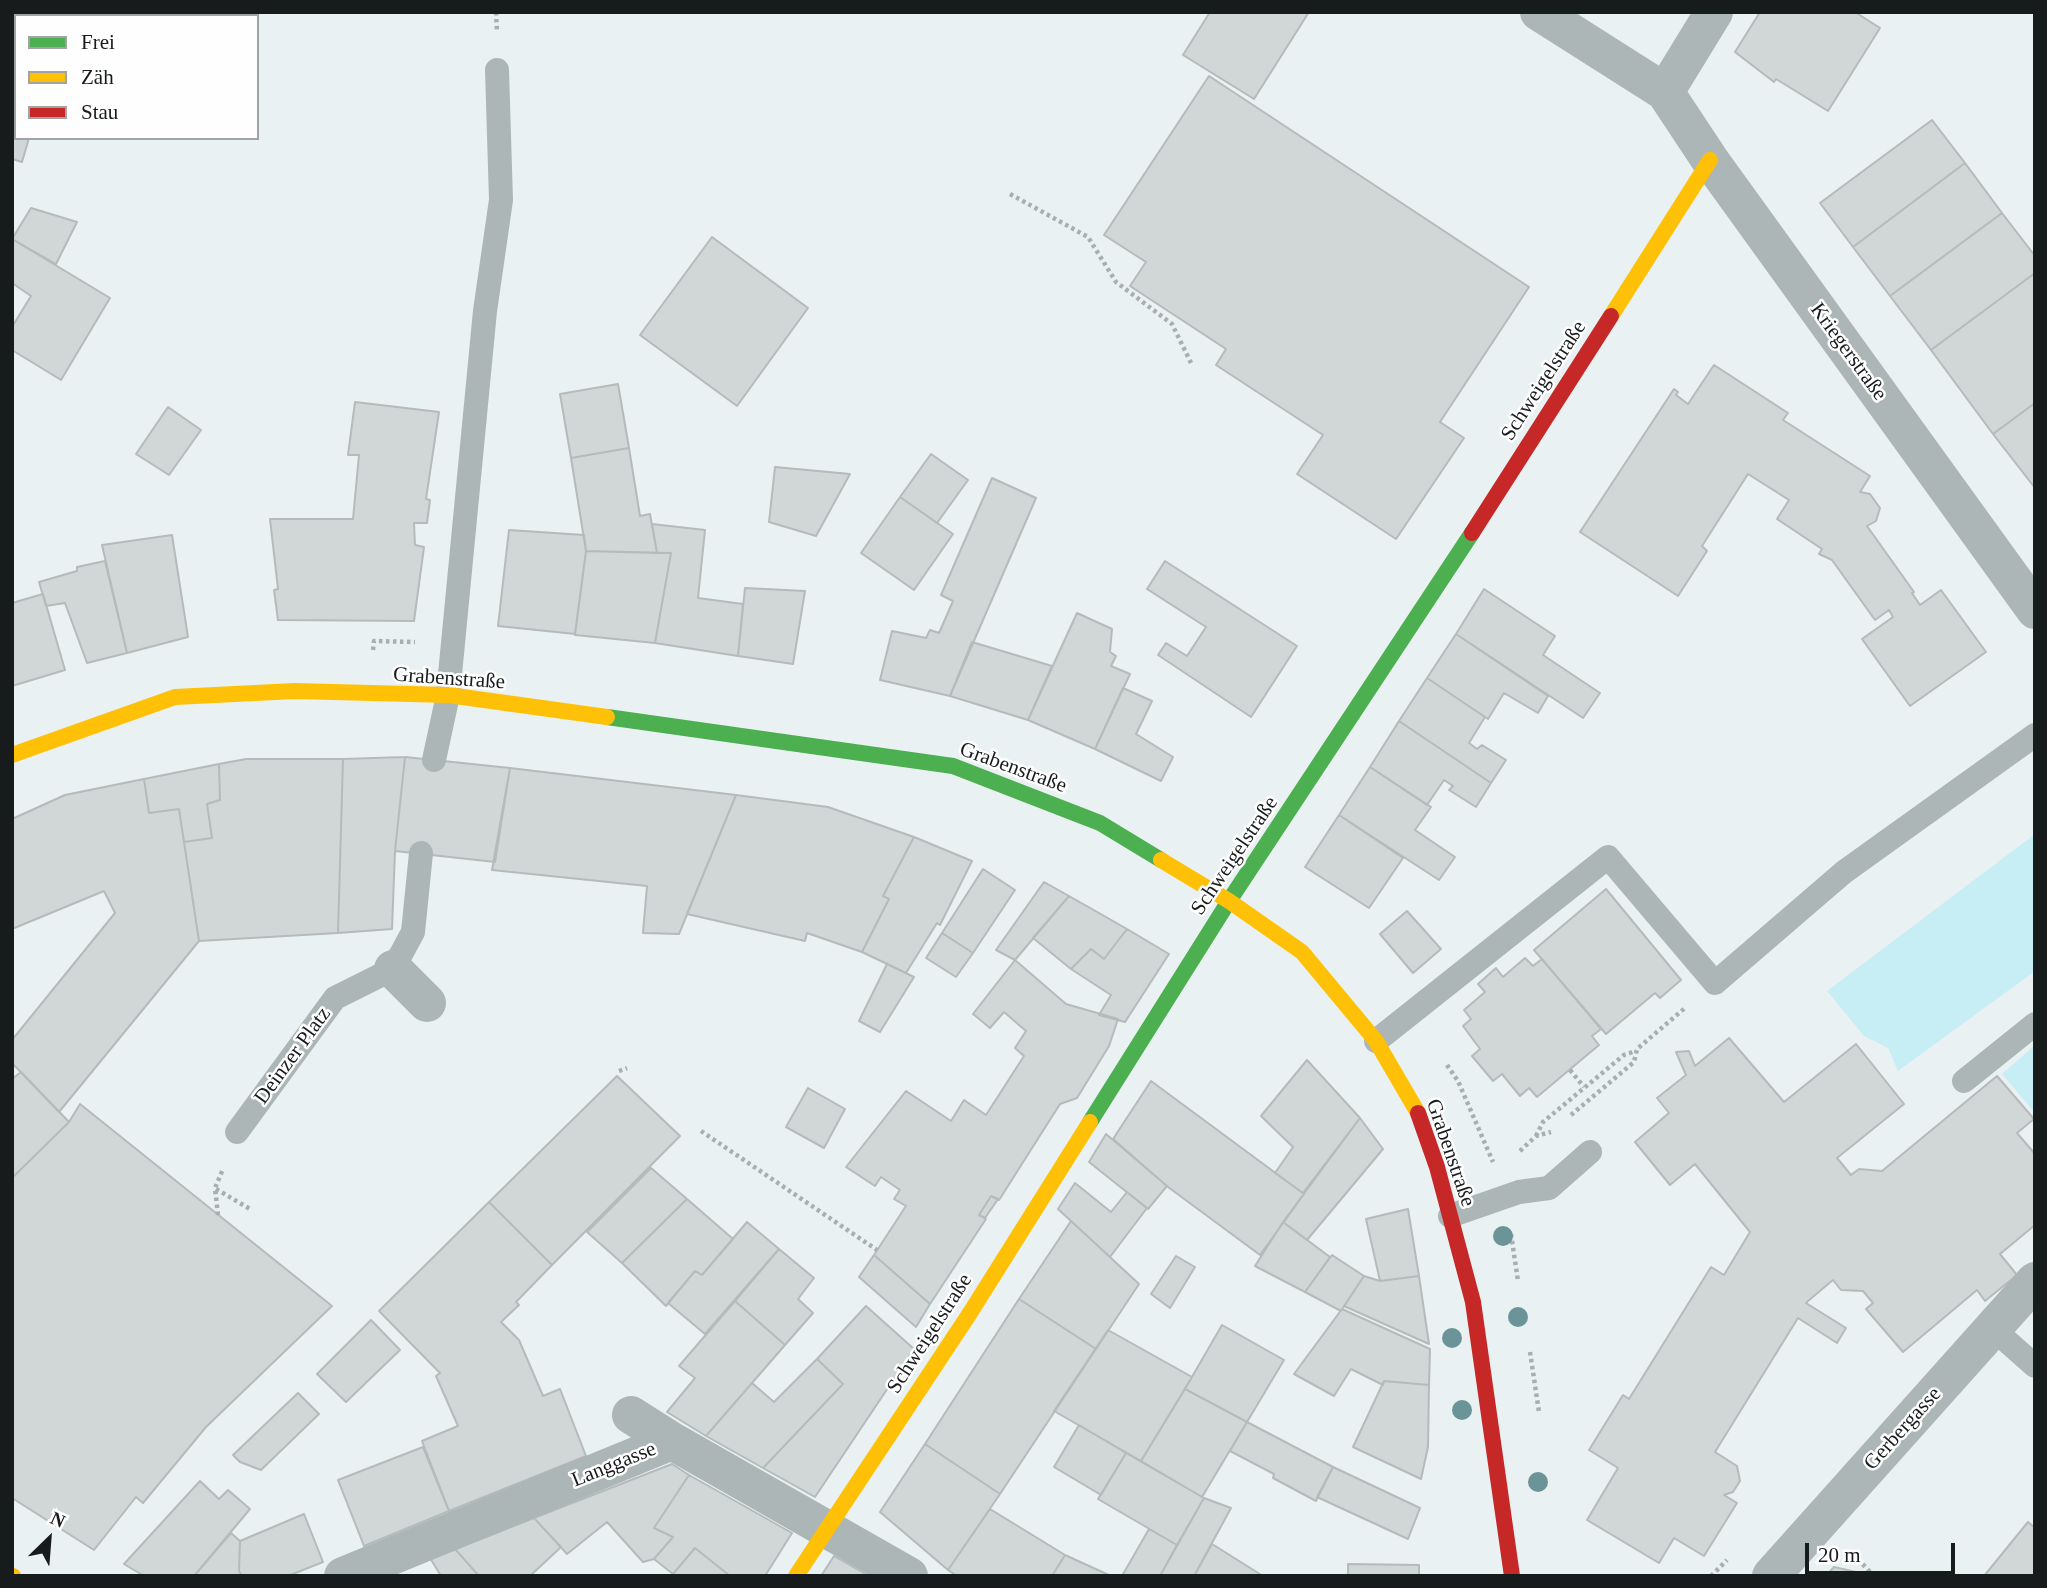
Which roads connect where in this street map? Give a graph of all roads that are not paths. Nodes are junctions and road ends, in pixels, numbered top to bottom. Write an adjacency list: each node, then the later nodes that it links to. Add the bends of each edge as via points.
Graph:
1 (1539, 12): 4 (street, Kriegerstraße)
2 (1714, 12): 4 (street)
3 (497, 70): 7 (lane, via 501,200 485,311)
4 (1665, 92): 5 (street, Kriegerstraße)
5 (1710, 160): 6 (street, Kriegerstraße); 12 (main road, Schweigelstraße, via 1425,607)
6 (2035, 610)
7 (448, 695): 9 (main road, Grabenstraße, via 295,691 175,697); 10 (lane); 12 (main road, Grabenstraße, via 953,766 1100,823)
8 (2035, 735): 16 (lane, via 1844,872 1715,983 1608,857)
9 (12, 755)
10 (434, 761)
11 (421, 853): 13 (lane, via 412,932)
12 (1228, 901): 16 (main road, Grabenstraße, via 1302,952); 26 (main road, Schweigelstraße, via 970,1313)
13 (393, 970): 14 (street); 18 (lane, Deinzer Platz, via 335,998)
14 (427, 1003)
15 (2035, 1024): 17 (lane)
16 (1376, 1041): 20 (main road, Grabenstraße, via 1418,1112)
17 (1964, 1082)
18 (237, 1132)
19 (1590, 1152): 20 (lane, via 1549,1188 1519,1192)
20 (1450, 1216): 30 (main road, Grabenstraße, via 1473,1302)
21 (2035, 1282): 22 (street, Gerbergasse)
22 (1992, 1328): 23 (lane); 31 (street, Gerbergasse)
23 (2035, 1366)
24 (631, 1415): 25 (street)
25 (672, 1441): 26 (street, Langgasse); 27 (street, Langgasse)
26 (828, 1528): 28 (main road, Schweigelstraße); 29 (street, Langgasse)
27 (343, 1576)
28 (796, 1576)
29 (909, 1576)
30 (1512, 1576)
31 (1771, 1576)

